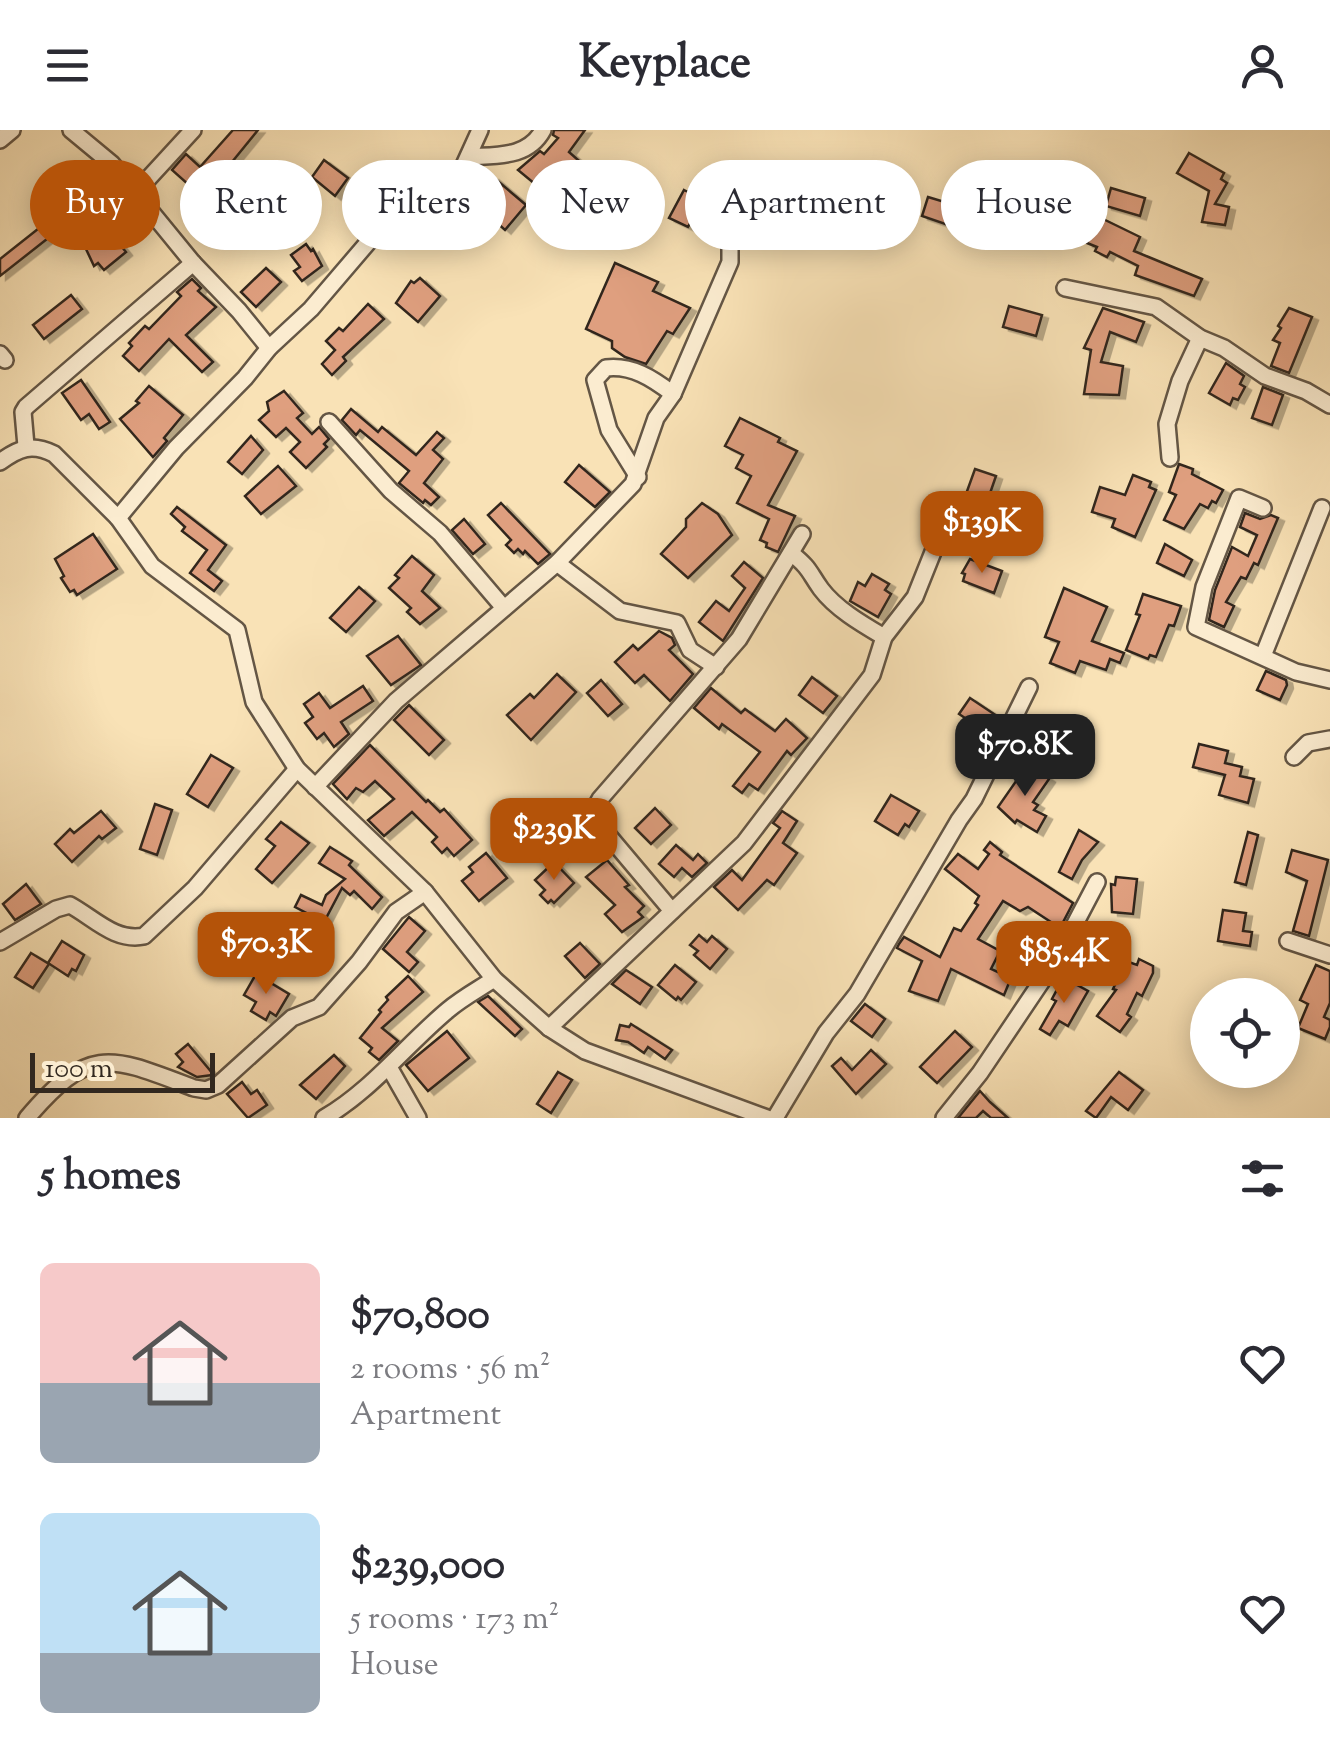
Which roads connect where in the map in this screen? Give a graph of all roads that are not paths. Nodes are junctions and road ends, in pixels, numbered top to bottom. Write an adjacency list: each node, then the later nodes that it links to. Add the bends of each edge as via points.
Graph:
1 (12, 130): 6 (street)
2 (71, 130): 8 (street)
3 (193, 130): 9 (street)
4 (480, 130): 7 (street)
5 (543, 130): 7 (street, via 522,150)
6 (0, 140)
7 (469, 157): 15 (street, via 460,174 414,192 400,205)
8 (107, 160)
9 (160, 166)
10 (160, 222): 12 (street)
11 (730, 250): 16 (street)
12 (193, 263): 15 (street); 19 (street, via 26,406)
13 (1065, 288): 14 (street, via 1156,307)
14 (1200, 338): 17 (street); 20 (street, via 1167,424)
15 (269, 348): 26 (street)
16 (673, 394): 22 (street, via 656,418); 22 (street, via 624,366 606,368 595,380 610,430)
17 (1330, 405)
18 (329, 422): 30 (street)
19 (26, 446): 21 (street); 26 (street, via 54,454)
20 (1170, 458)
21 (0, 462)
22 (638, 477): 29 (street)
23 (951, 508): 31 (street, via 916,597)
24 (1263, 508): 32 (street, via 1239,498 1196,627)
25 (1322, 508): 32 (street)
26 (118, 518): 38 (street, via 152,566 237,630 254,702)
27 (802, 534): 28 (street)
28 (791, 553): 31 (street, via 812,569 832,600); 33 (street)
29 (557, 563): 30 (street); 33 (street, via 620,610 676,623 690,650)
30 (504, 608): 39 (street, via 396,700)
31 (884, 637): 42 (street, via 872,675 766,817)
32 (1263, 656): 34 (street)
33 (716, 667): 42 (street, via 595,808 597,822)
34 (1330, 680)
35 (1029, 687): 52 (street, via 974,800 857,994)
36 (1330, 739): 37 (street, via 1308,743)
37 (1294, 757)
38 (296, 769): 39 (street); 44 (street, via 195,888 144,936 122,936 70,905)
39 (315, 787): 41 (street)
40 (1097, 882): 53 (street, via 1056,960)
41 (425, 892): 46 (street); 49 (street, via 396,912 319,1007 292,1018 218,1086 194,1088 120,1061 106,1063 68,1074)
42 (672, 911): 47 (street)
43 (1288, 940): 45 (street)
44 (0, 942)
45 (1330, 955)
46 (494, 979): 47 (street); 48 (street, via 448,1010)
47 (550, 1028): 52 (street, via 585,1051)
48 (389, 1067): 50 (street); 51 (street)
49 (27, 1118)
50 (324, 1118)
51 (418, 1118)
52 (771, 1118)
53 (944, 1118)

